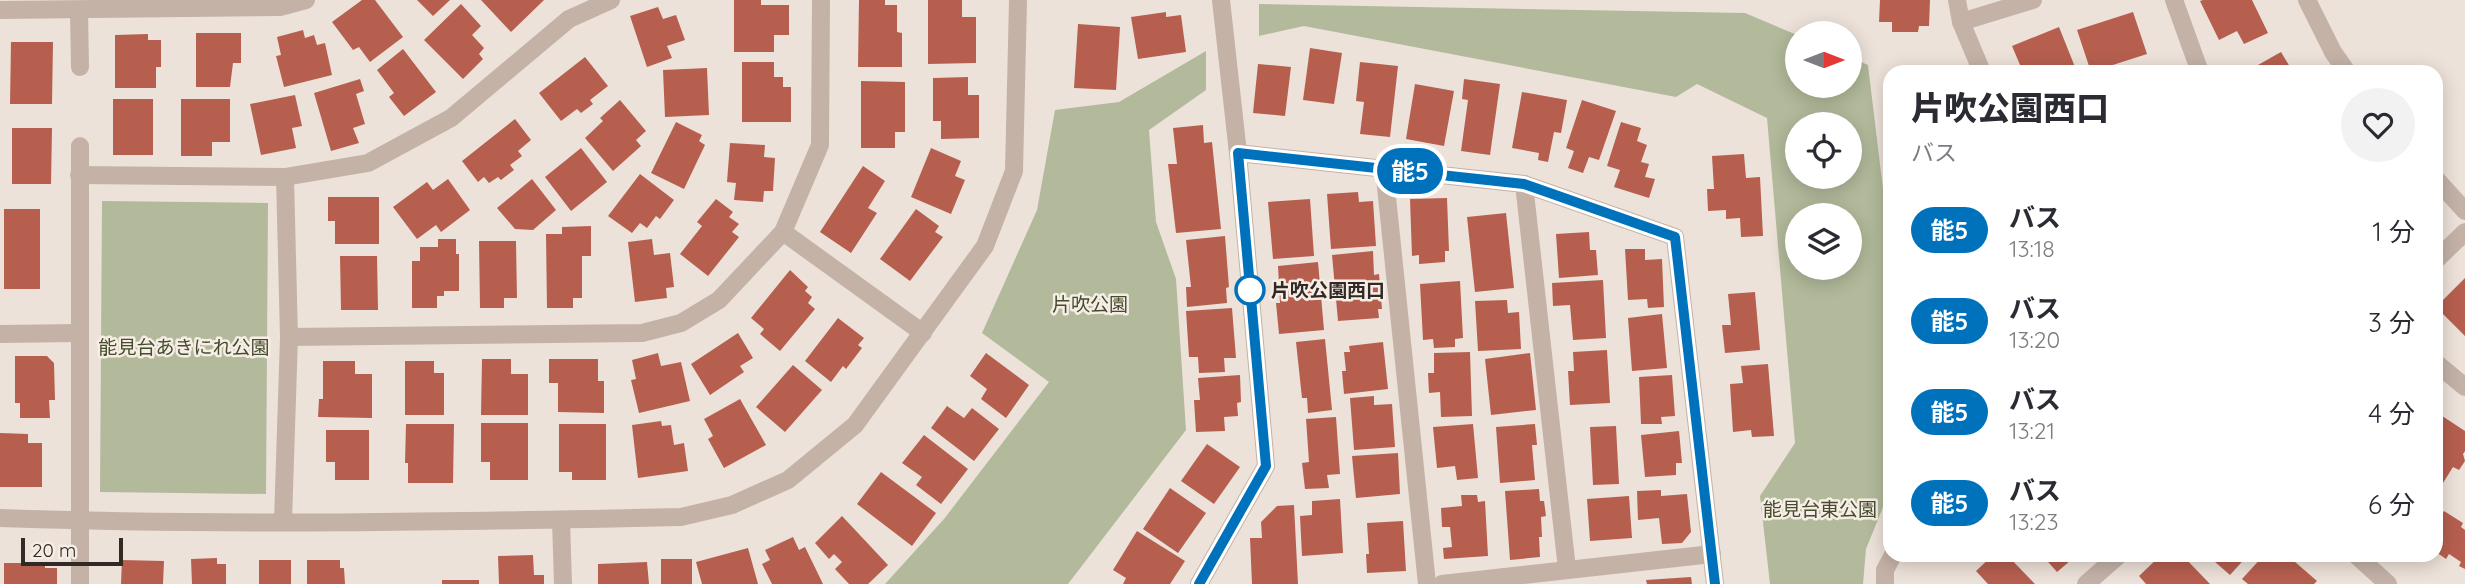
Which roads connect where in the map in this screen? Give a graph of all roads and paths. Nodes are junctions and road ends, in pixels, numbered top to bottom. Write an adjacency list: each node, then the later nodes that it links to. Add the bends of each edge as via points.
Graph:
1 (306, 0): 12 (street, via 280,7)
2 (569, 0): 13 (street)
3 (611, 0): 13 (street)
4 (821, 0): 27 (street, via 820,145)
5 (1018, 0): 31 (street, via 1014,171 985,246)
6 (1221, 0): 20 (street)
7 (1957, 0): 14 (street)
8 (2032, 0): 14 (street)
9 (2174, 0): 16 (street)
10 (2307, 0): 17 (street)
11 (0, 10): 12 (street)
12 (79, 11): 18 (street)
13 (569, 19): 23 (street, via 452,118 368,163)
14 (1961, 22): 15 (street)
15 (1979, 65)
16 (2197, 65)
17 (2342, 65)
18 (80, 66)
19 (80, 146): 22 (street)
20 (1238, 153): 21 (street); 49 (street, via 1266,466)
21 (1384, 168): 24 (street); 50 (street)
22 (79, 175): 23 (street); 30 (street)
23 (285, 177): 33 (street)
24 (1524, 184): 40 (street, via 1675,237); 44 (street)
25 (2443, 187): 26 (street)
26 (2465, 211)
27 (783, 232): 31 (street); 33 (street, via 719,300 681,323 642,333)
28 (2465, 232): 29 (street)
29 (2443, 253)
30 (79, 333): 32 (street); 38 (street)
31 (923, 333): 37 (street, via 855,425 788,480 732,505 681,517)
32 (0, 334)
33 (289, 337): 39 (street)
34 (2443, 369): 35 (street)
35 (2465, 387)
36 (0, 518): 38 (street)
37 (561, 520): 39 (street); 48 (street)
38 (80, 521): 39 (street); 47 (street)
39 (283, 521)
40 (1712, 554): 44 (street); 52 (street)
41 (1889, 562): 53 (street)
42 (2112, 562): 46 (street)
43 (2364, 562): 54 (street)
44 (1567, 569): 45 (street)
45 (1535, 579): 51 (street)
46 (2091, 583)
47 (80, 584)
48 (563, 584)
49 (1199, 584)
50 (1427, 584)
51 (1441, 584)
52 (1715, 584)
53 (1885, 584)
54 (2388, 584)

